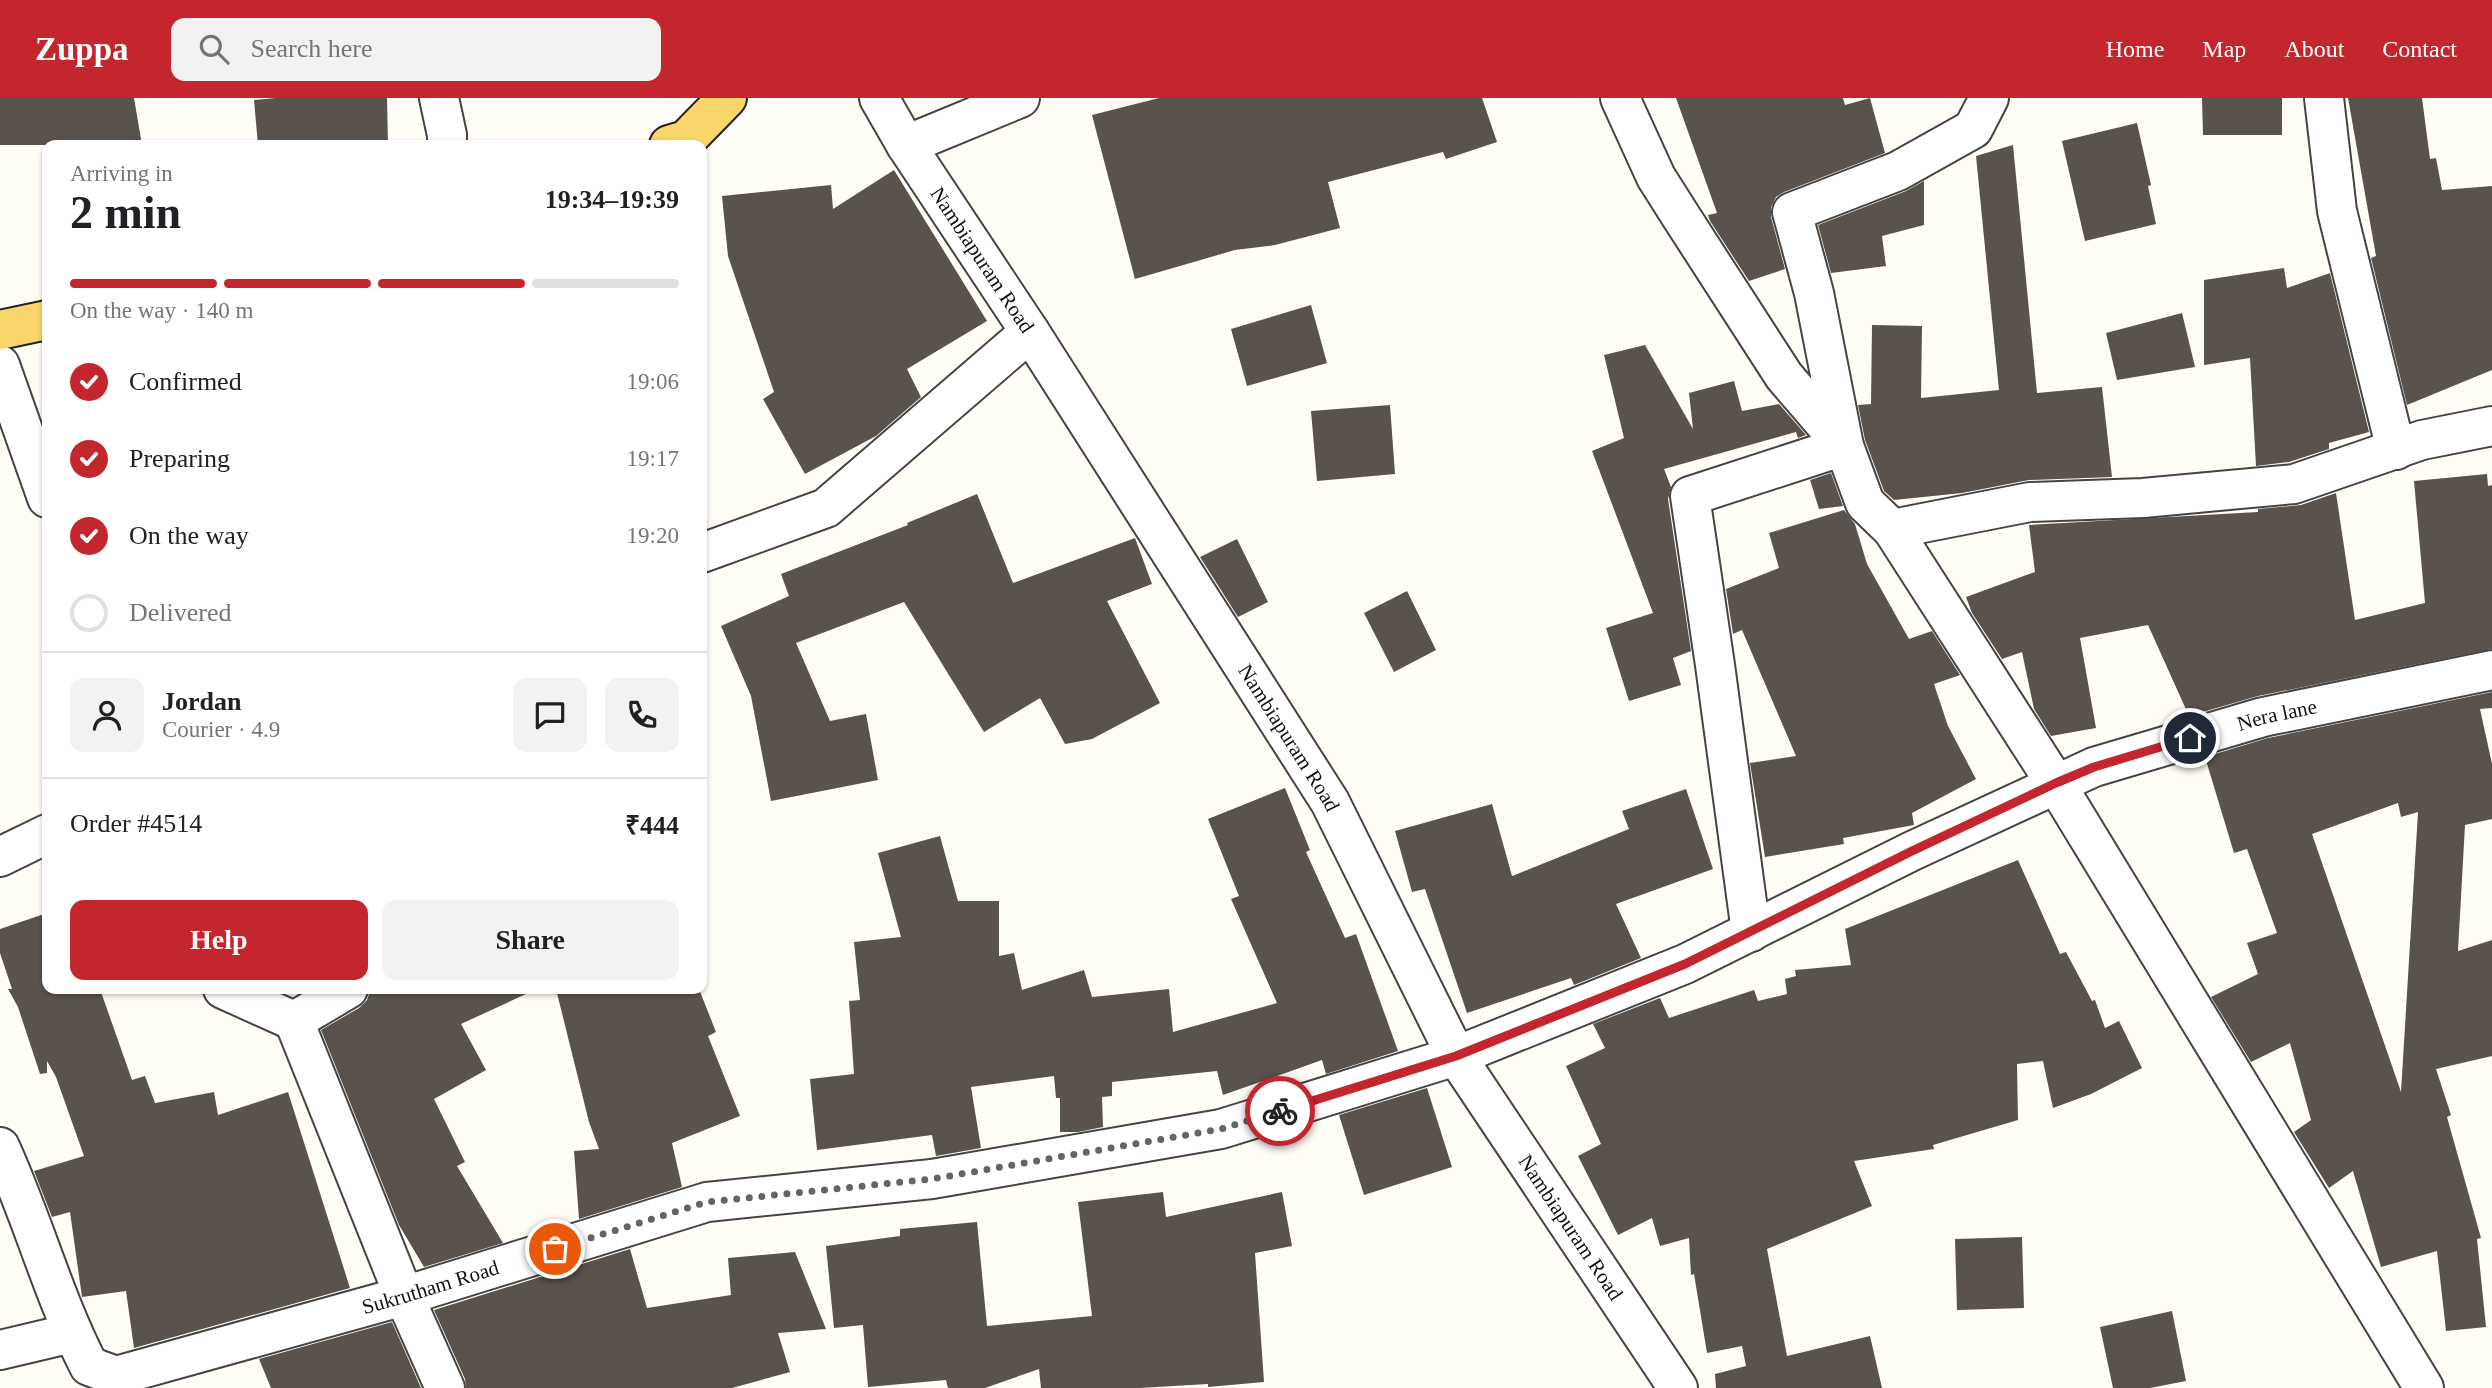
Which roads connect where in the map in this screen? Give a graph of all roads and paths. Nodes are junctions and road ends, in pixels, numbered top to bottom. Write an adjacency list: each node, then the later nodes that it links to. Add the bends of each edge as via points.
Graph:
1 (439, 98): 8 (street)
2 (727, 98): 9 (main road)
3 (879, 98): 10 (street, Nambiapuram Road)
4 (1020, 98): 10 (street)
5 (1620, 98): 16 (street, via 1656,177 1689,229 1784,376)
6 (1989, 98): 16 (street, via 1973,128 1898,171 1792,212 1814,293)
7 (2324, 98): 17 (street, via 2337,211)
8 (447, 140)
9 (685, 140)
10 (906, 145): 13 (street, Nambiapuram Road)
11 (42, 321): 12 (main road)
12 (0, 330)
13 (1031, 332): 20 (street, via 826,508); 29 (street, Nambiapuram Road, via 1330,802)
14 (0, 365): 18 (street)
15 (2492, 426): 17 (street)
16 (1844, 446): 19 (street, via 1865,503); 25 (street, via 1690,496)
17 (2396, 450): 19 (street, via 2294,484 2143,498 2031,502)
18 (42, 484)
19 (1892, 529): 22 (street)
20 (707, 551)
21 (2492, 670): 22 (street, Nera lane, via 2263,716 2094,767)
22 (2056, 783): 25 (street, Nera lane); 36 (street)
23 (42, 836): 24 (street)
24 (0, 857)
25 (1751, 932): 29 (street, Nera lane, via 1685,964)
26 (234, 994): 28 (street)
27 (340, 994): 28 (street)
28 (294, 1021): 31 (street)
29 (1456, 1056): 31 (street, Sukrutham Road, via 1221,1129 932,1179 707,1202); 35 (street, Nambiapuram Road)
30 (0, 1147): 32 (street, Sukrutham Road)
31 (404, 1296): 32 (street, Sukrutham Road, via 116,1376 89,1366); 34 (street)
32 (72, 1333): 33 (street)
33 (0, 1350)
34 (445, 1388)
35 (1678, 1388)
36 (2424, 1388)

